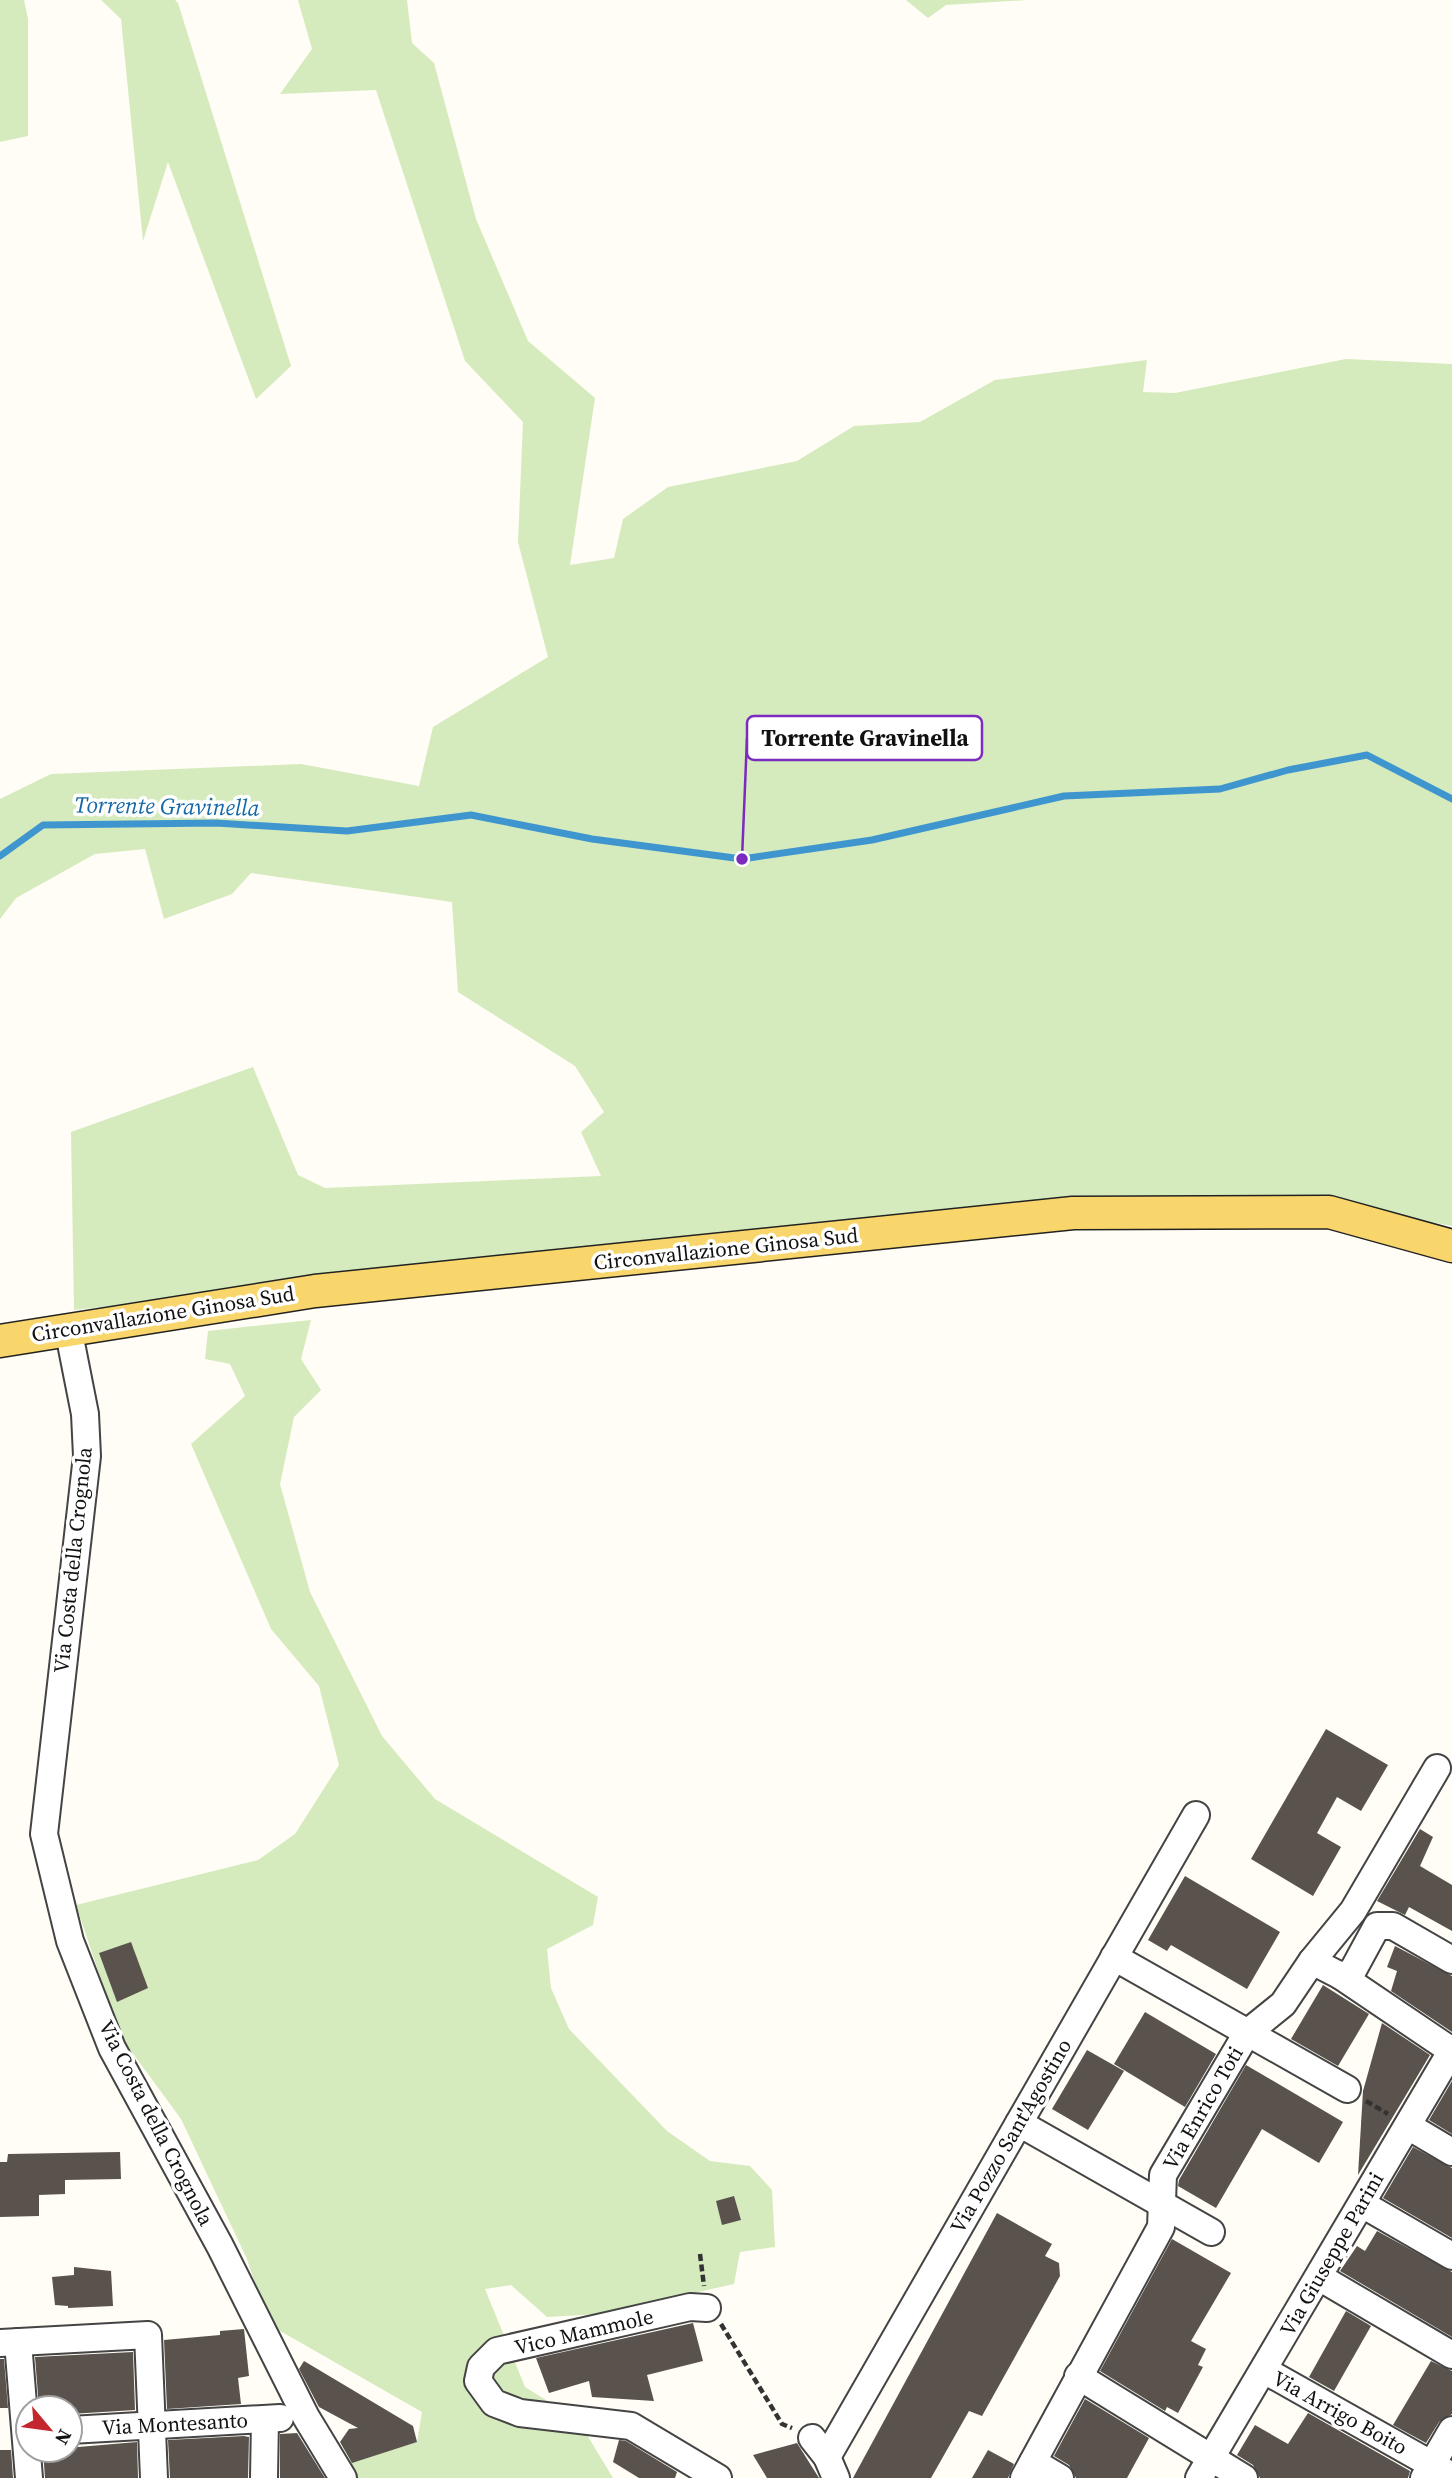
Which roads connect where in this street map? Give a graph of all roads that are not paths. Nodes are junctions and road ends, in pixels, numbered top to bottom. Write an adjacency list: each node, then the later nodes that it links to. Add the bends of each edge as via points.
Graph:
1 (1452, 1246): 2 (main road, Circonvallazione Ginosa Sud, via 1329,1212 1073,1213 315,1291)
2 (68, 1328): 3 (main road, Circonvallazione Ginosa Sud); 36 (street, Via Costa della Crognola, via 85,1414 87,1456 44,1834 70,1941 112,2048 306,2417)
3 (0, 1340)
4 (1437, 1768): 8 (street, Via Enrico Toti, via 1353,1910)
5 (1196, 1815): 6 (street, Via Pozzo Sant'Agostino)
6 (1114, 1957): 10 (street); 13 (street, Via Pozzo Sant'Agostino)
7 (1452, 1960): 9 (street, via 1392,1926 1377,1926 1352,1972)
8 (1312, 1961): 9 (street); 10 (street, Via Enrico Toti, via 1283,2004)
9 (1341, 1976): 11 (street)
10 (1247, 2033): 12 (street); 16 (street, Via Enrico Toti, via 1163,2175)
11 (1452, 2050): 14 (street, Via Giuseppe Parini)
12 (1347, 2090)
13 (1019, 2123): 16 (street); 30 (street, Via Pozzo Sant'Agostino)
14 (1408, 2126): 15 (street); 17 (street, Via Giuseppe Parini)
15 (1452, 2152)
16 (1160, 2202): 18 (street); 25 (street, Via Enrico Toti, via 1161,2227)
17 (1362, 2204): 19 (street); 20 (street, Via Giuseppe Parini)
18 (1211, 2232)
19 (1452, 2256)
20 (1319, 2277): 23 (street); 24 (street, Via Giuseppe Parini)
21 (707, 2308): 37 (street, Vico Mammole, via 690,2307 497,2351 481,2367 478,2381 494,2403 520,2413 631,2426)
22 (9, 2342): 26 (street); 27 (street, via 148,2335)
23 (1452, 2355)
24 (1264, 2370): 31 (street, Via Giuseppe Parini); 33 (street, Via Arrigo Boito)
25 (1078, 2376): 31 (street); 32 (street, Via Enrico Toti)
26 (14, 2394)
27 (152, 2425): 28 (street, Via Montesanto); 34 (street); 35 (street, Via Montesanto, via 272,2419)
28 (84, 2429)
29 (1452, 2430): 33 (street)
30 (825, 2457)
31 (1205, 2468): 39 (street)
32 (1028, 2470): 38 (street)
33 (1436, 2473)
34 (154, 2478)
35 (264, 2478)
36 (344, 2478)
37 (718, 2478)
38 (1060, 2478)
39 (1244, 2478)

